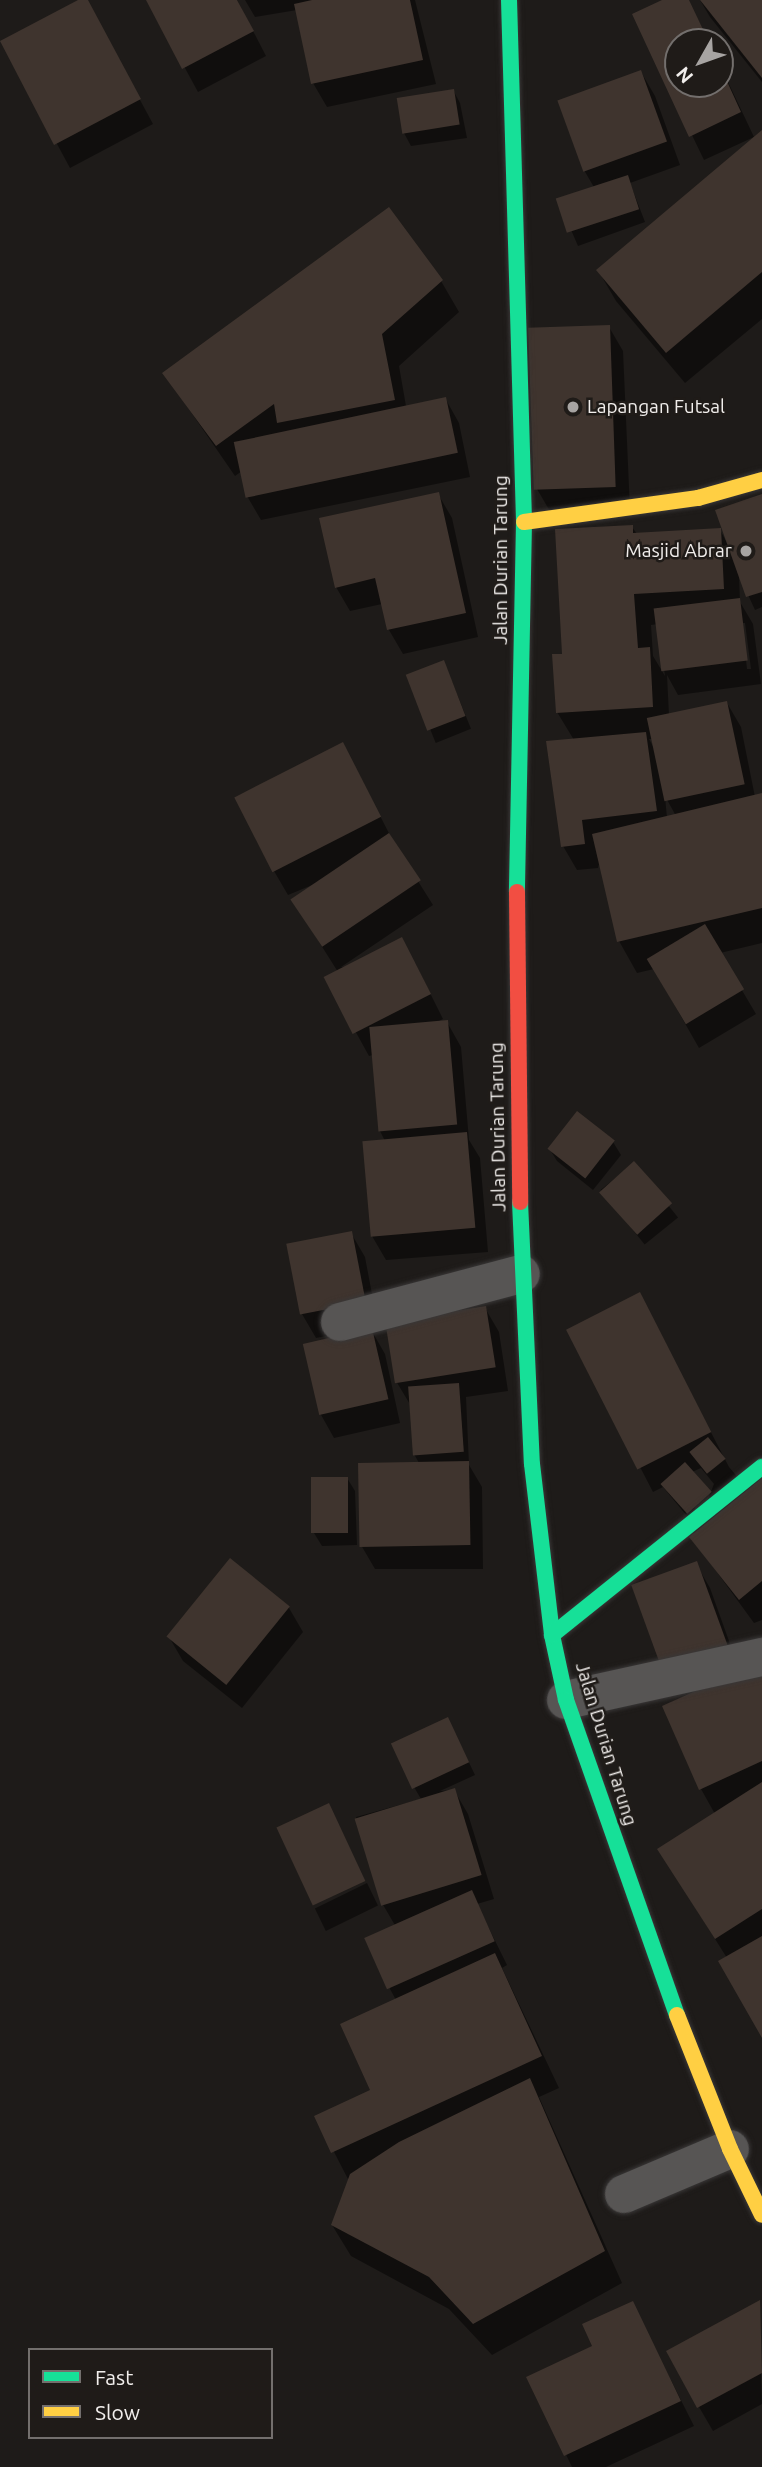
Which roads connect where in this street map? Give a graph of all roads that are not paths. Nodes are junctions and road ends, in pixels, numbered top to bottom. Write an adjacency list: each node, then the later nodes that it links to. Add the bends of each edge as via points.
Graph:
1 (509, 0): 3 (street, Jalan Durian Tarung)
2 (762, 480): 3 (street, via 698,498)
3 (524, 522): 4 (street, Jalan Durian Tarung, via 516,970)
4 (522, 1274): 5 (street); 7 (street, Jalan Durian Tarung, via 532,1464)
5 (340, 1322)
6 (762, 1467): 7 (street)
7 (552, 1635): 9 (street, Jalan Durian Tarung)
8 (762, 1657): 9 (street)
9 (566, 1700): 10 (street, Jalan Durian Tarung, via 645,1934)
10 (730, 2149): 11 (street); 12 (street, Jalan Durian Tarung)
11 (624, 2194)
12 (762, 2214)

